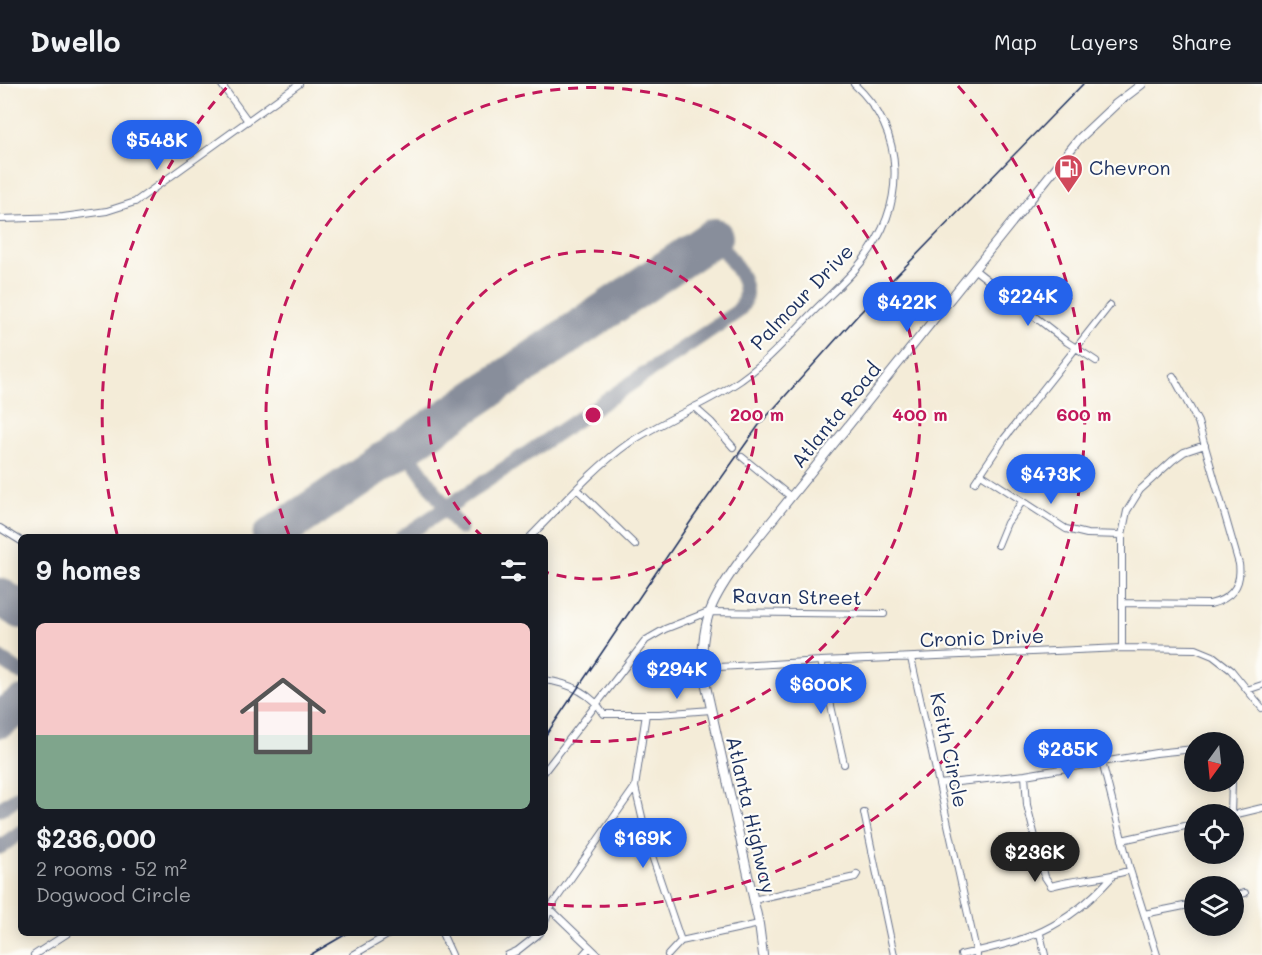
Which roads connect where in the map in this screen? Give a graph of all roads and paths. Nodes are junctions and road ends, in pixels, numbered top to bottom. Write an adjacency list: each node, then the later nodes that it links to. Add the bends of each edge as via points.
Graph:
1 (221, 84): 5 (street)
2 (299, 84): 5 (street)
3 (854, 84): 12 (street, Palmour Drive, via 875,108 893,150 896,173 884,226 862,261 773,354 733,386)
4 (1142, 84): 7 (main road, Atlanta Road, via 1079,139)
5 (248, 121): 6 (street, via 135,201 108,211)
6 (0, 219)
7 (975, 270): 9 (street); 19 (main road, Atlanta Road)
8 (1110, 305): 9 (street)
9 (1076, 348): 10 (street); 16 (street)
10 (1096, 361)
11 (1173, 376): 13 (street, via 1198,422)
12 (694, 407): 14 (street); 18 (street, Palmour Drive, via 628,444)
13 (1205, 445): 23 (street, via 1179,456 1140,490 1127,511); 27 (street, via 1239,564 1237,587 1221,602 1210,604)
14 (733, 447)
15 (742, 457): 19 (street)
16 (981, 474): 17 (street); 20 (street)
17 (975, 482)
18 (577, 489): 22 (street, Palmour Drive); 26 (street)
19 (790, 497): 28 (main road, Atlanta Road, via 735,567)
20 (1022, 502): 23 (street, via 1066,529); 25 (street)
21 (0, 528): 24 (street)
22 (533, 534)
23 (1122, 535): 27 (street)
24 (18, 538)
25 (998, 545)
26 (635, 546)
27 (1123, 603): 30 (street)
28 (708, 612): 29 (street, Ravan Street); 33 (main road, Atlanta Highway); 37 (street, via 646,640)
29 (884, 614)
30 (1122, 648): 31 (street, Cronic Drive); 36 (street, Cronic Drive, via 1196,649 1231,670)
31 (911, 658): 32 (street, Cronic Drive); 46 (street, Keith Circle)
32 (821, 661): 33 (street, Cronic Drive); 43 (street)
33 (702, 669): 39 (main road, Atlanta Highway)
34 (548, 682): 37 (street, via 576,688)
35 (1262, 685): 36 (street)
36 (1247, 690): 38 (street, Cronic Drive)
37 (597, 704): 40 (street, via 604,714); 44 (street)
38 (1262, 708)
39 (711, 710): 40 (street); 56 (main road, Atlanta Highway)
40 (646, 714): 47 (street)
41 (1184, 750): 42 (street)
42 (1102, 762): 45 (street); 52 (street)
43 (844, 764)
44 (548, 767)
45 (1025, 775): 46 (street); 55 (street, via 1027,805 1045,877 1051,886)
46 (939, 784): 69 (street, Keith Circle)
47 (635, 787): 57 (street); 67 (street, via 649,847)
48 (1262, 808): 49 (street)
49 (1244, 812)
50 (864, 813): 78 (street)
51 (1184, 826): 52 (street)
52 (1122, 840): 53 (street)
53 (1130, 870): 55 (street); 60 (street)
54 (857, 874): 56 (street)
55 (1111, 877): 62 (street, via 1086,904)
56 (753, 900): 61 (main road, Atlanta Highway)
57 (548, 904)
58 (548, 906): 68 (street)
59 (1184, 906): 60 (street)
60 (1144, 914): 81 (street)
61 (759, 924): 67 (street); 77 (main road, Atlanta Highway)
62 (1040, 934): 69 (street); 80 (street)
63 (63, 936): 70 (street)
64 (386, 936): 71 (street)
65 (443, 936): 72 (street)
66 (536, 936): 73 (street)
67 (681, 941): 76 (street)
68 (590, 947): 74 (street); 75 (street)
69 (977, 953): 79 (street)
70 (34, 955)
71 (353, 955)
72 (452, 955)
73 (508, 955)
74 (583, 955)
75 (598, 955)
76 (668, 955)
77 (763, 955)
78 (894, 955)
79 (961, 955)
80 (1045, 955)
81 (1157, 955)

